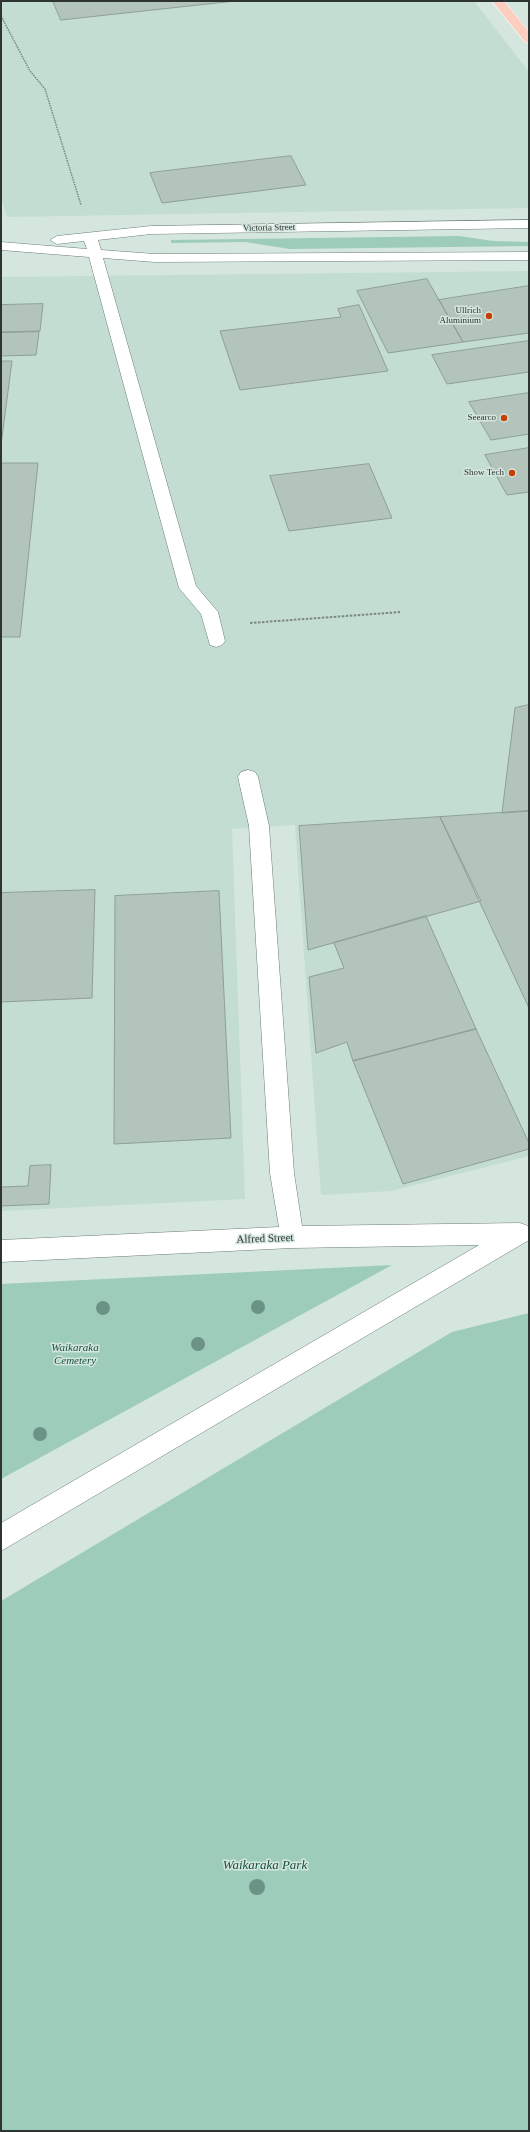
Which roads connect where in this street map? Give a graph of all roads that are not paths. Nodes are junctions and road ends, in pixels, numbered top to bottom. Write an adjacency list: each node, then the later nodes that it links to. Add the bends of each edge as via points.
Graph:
1 (498, 1): 2 (main road)
2 (529, 40)
3 (529, 224): 4 (street, Victoria Street, via 151,230)
4 (90, 237): 5 (street, Victoria Street); 6 (street)
5 (6, 246): 6 (street, Victoria Street)
6 (94, 253): 7 (street, Victoria Street, via 154,258); 8 (street, via 188,588 209,612)
7 (529, 256)
8 (215, 634)
9 (248, 777): 11 (street, via 259,826 282,1173)
10 (524, 1233): 11 (street, Alfred Street); 13 (street)
11 (292, 1237): 12 (street, Alfred Street)
12 (1, 1251)
13 (1, 1538)

